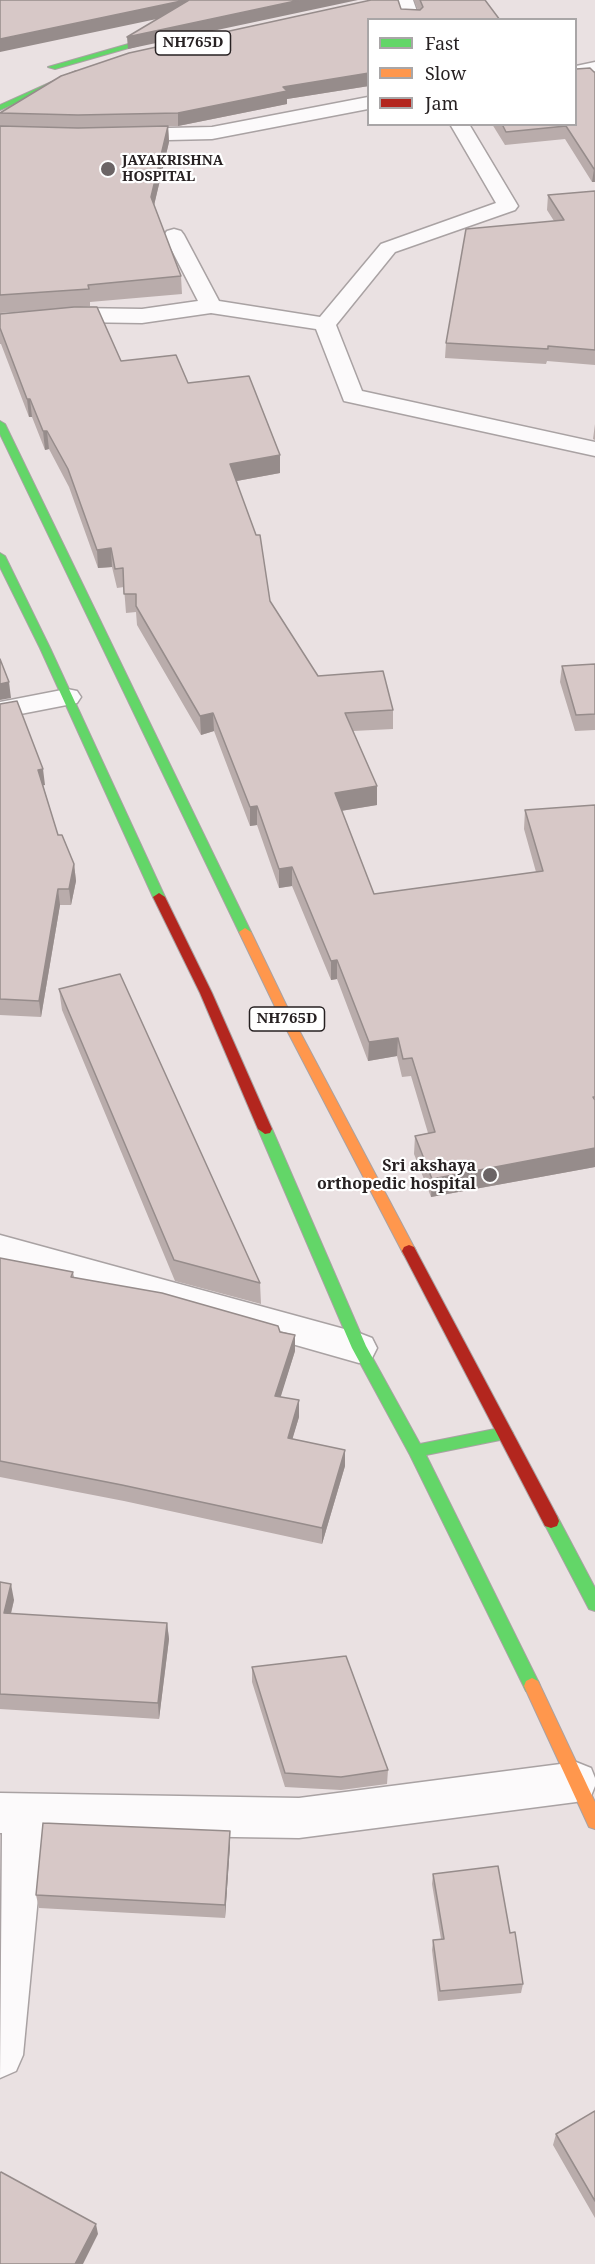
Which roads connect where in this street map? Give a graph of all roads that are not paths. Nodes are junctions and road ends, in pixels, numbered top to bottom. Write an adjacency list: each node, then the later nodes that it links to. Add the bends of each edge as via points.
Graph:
1 (404, 0): 2 (street)
2 (410, 18)
3 (187, 31): 7 (main road, NH765D)
4 (175, 47): 9 (main road, NH765D, via 72,75)
5 (595, 68): 6 (street)
6 (577, 71)
7 (35, 72)
8 (367, 102): 11 (street, via 212,133)
9 (0, 108)
10 (460, 126): 15 (street, via 508,206 388,248)
11 (102, 135)
12 (174, 235): 13 (street)
13 (212, 306): 14 (street, via 142,316 75,315); 15 (street)
14 (0, 322)
15 (325, 324): 17 (street, via 352,396)
16 (0, 423): 23 (main road, NH765D, via 280,1005)
17 (595, 449)
18 (0, 556): 19 (main road)
19 (67, 697): 20 (street); 22 (main road, via 206,993)
20 (0, 710)
21 (0, 1248): 22 (street)
22 (359, 1348): 24 (main road)
23 (505, 1433): 24 (main road); 25 (main road, NH765D)
24 (416, 1451): 26 (main road)
25 (595, 1604)
26 (576, 1782): 27 (street, via 299,1818); 28 (main road)
27 (13, 1814): 29 (street)
28 (595, 1821)
29 (0, 2055)

